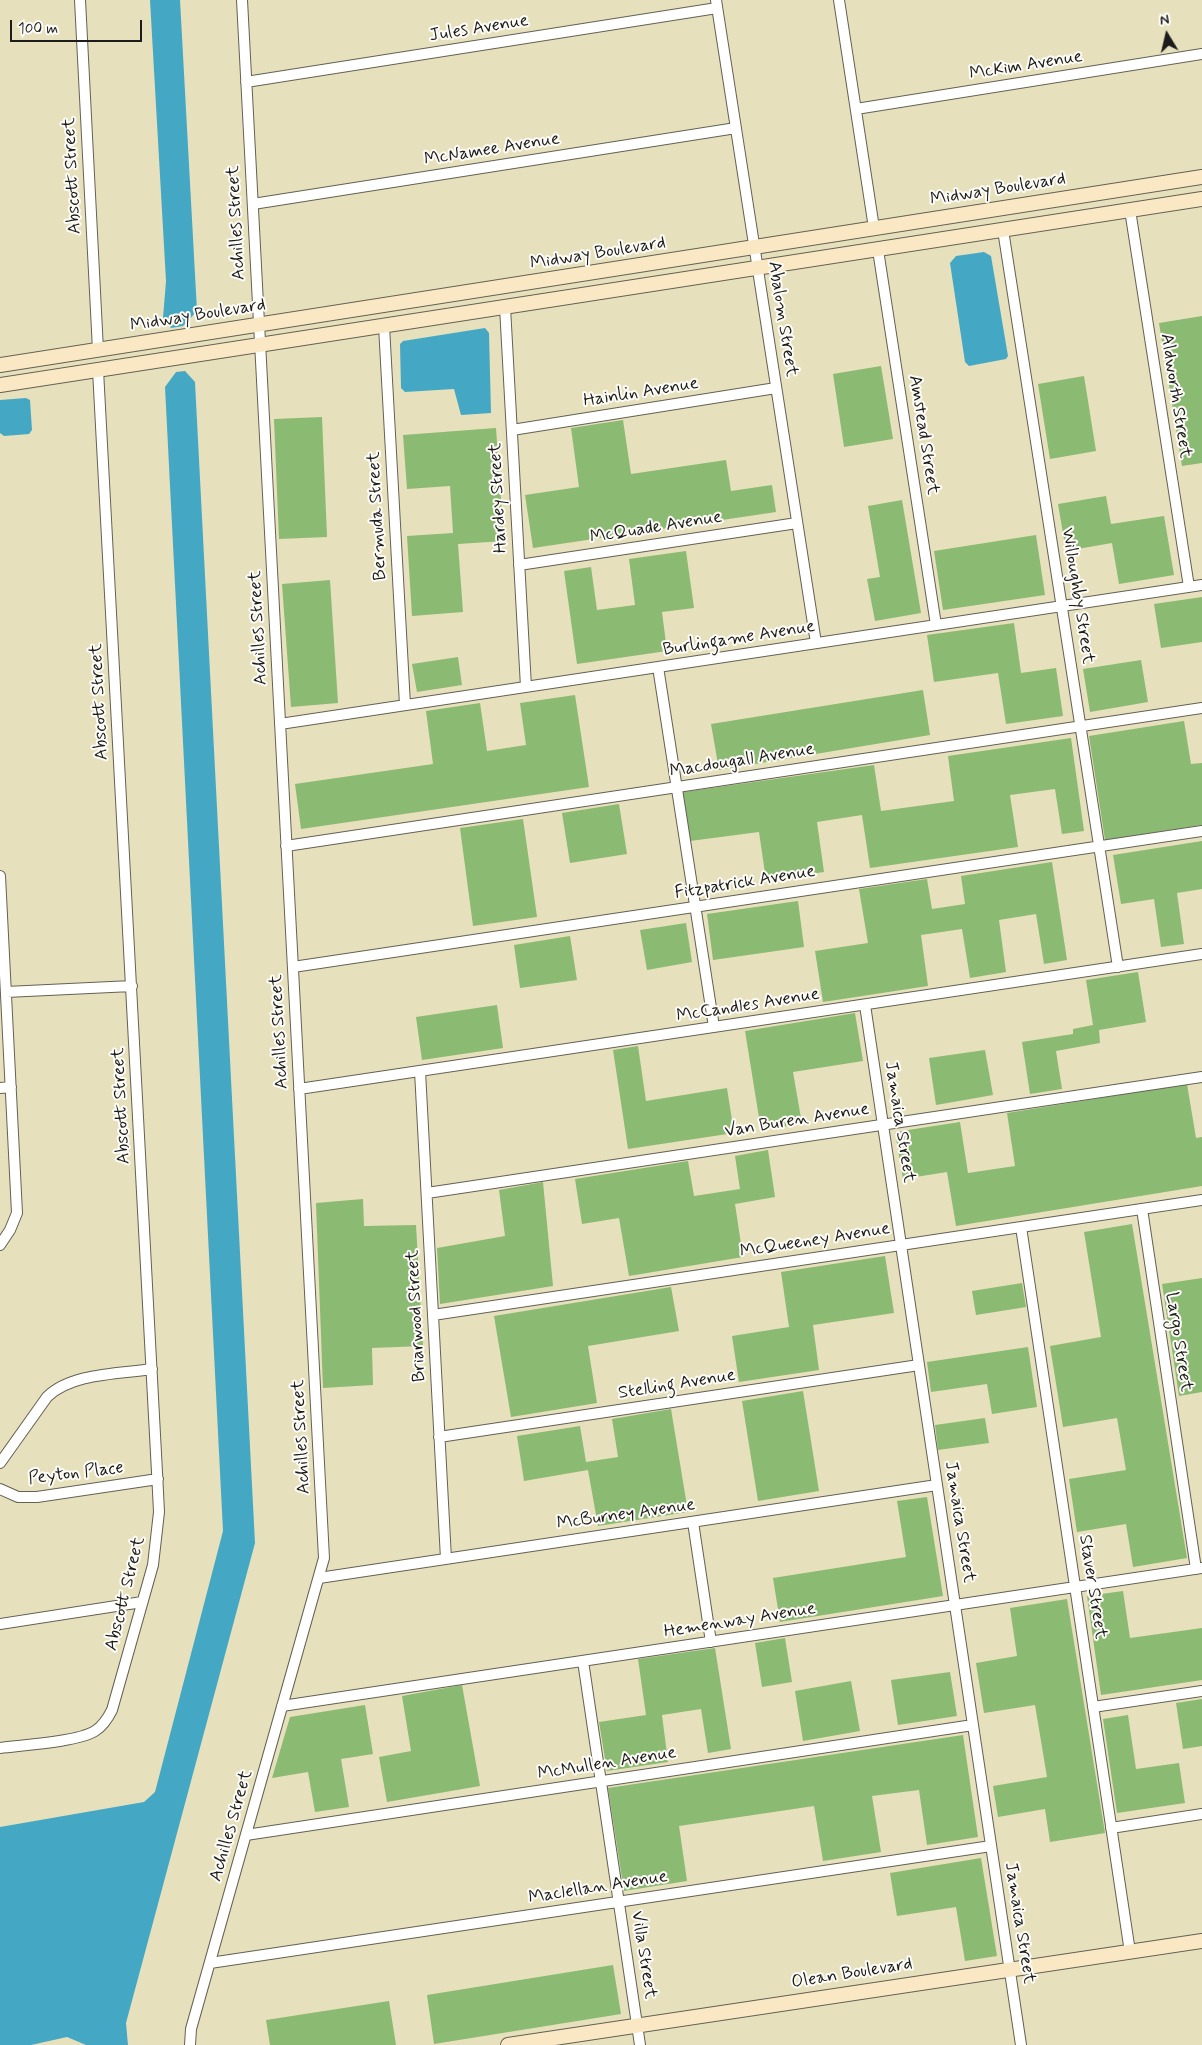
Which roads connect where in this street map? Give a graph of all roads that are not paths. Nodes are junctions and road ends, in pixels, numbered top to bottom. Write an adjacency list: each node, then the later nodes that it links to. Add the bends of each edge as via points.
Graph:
1 (80, 0): 22 (street, Abscott Street)
2 (242, 0): 6 (street, Achilles Street)
3 (839, 0): 7 (street)
4 (716, 4): 6 (street, Jules Avenue); 8 (street, Abalom Street)
5 (1202, 54): 7 (street, McKim Avenue)
6 (246, 82): 11 (street, Achilles Street)
7 (856, 109): 13 (street)
8 (736, 128): 11 (street, McNamee Avenue); 15 (street, Abalom Street)
9 (1202, 177): 13 (street, Midway Boulevard)
10 (1202, 199): 12 (street)
11 (253, 204): 19 (street, Achilles Street)
12 (1130, 210): 14 (street); 31 (street, Aldworth Street)
13 (874, 228): 15 (street, Midway Boulevard)
14 (1003, 230): 16 (street); 32 (street, Willoughby Street)
15 (754, 247): 17 (street, Abalom Street); 19 (street, Midway Boulevard)
16 (878, 250): 17 (street); 33 (street, Amstead Street)
17 (757, 269): 18 (street); 26 (street, Abalom Street)
18 (505, 307): 20 (street); 27 (street, Hardey Street)
19 (259, 326): 21 (street, Achilles Street); 22 (street, Midway Boulevard)
20 (384, 326): 21 (street); 37 (street, Bermuda Street)
21 (260, 345): 24 (street); 39 (street, Achilles Street)
22 (98, 350): 23 (street, Midway Boulevard)
23 (0, 365)
24 (98, 370): 25 (street); 50 (street, Abscott Street)
25 (0, 385)
26 (776, 388): 27 (street, Hainlin Avenue); 28 (street, Abalom Street)
27 (512, 430): 29 (street, Hardey Street)
28 (797, 523): 29 (street, McQuade Avenue); 34 (street, Abalom Street)
29 (519, 565): 36 (street, Hardey Street)
30 (1202, 586): 31 (street, Burlingame Avenue)
31 (1189, 588): 32 (street, Burlingame Avenue)
32 (1062, 606): 33 (street, Burlingame Avenue); 40 (street, Willoughby Street)
33 (936, 626): 34 (street, Burlingame Avenue)
34 (816, 644): 35 (street, Burlingame Avenue)
35 (658, 667): 36 (street, Burlingame Avenue); 41 (street)
36 (526, 687): 37 (street, Burlingame Avenue)
37 (405, 705): 39 (street, Burlingame Avenue)
38 (1202, 708): 40 (street, Macdougall Avenue)
39 (280, 724): 43 (street, Achilles Street)
40 (1081, 726): 41 (street, Macdougall Avenue); 44 (street, Willoughby Street)
41 (676, 787): 43 (street, Macdougall Avenue); 46 (street)
42 (1202, 831): 44 (street, Fitzpatrick Avenue)
43 (286, 846): 49 (street, Achilles Street)
44 (1100, 846): 46 (street, Fitzpatrick Avenue); 48 (street, Willoughby Street)
45 (0, 876): 51 (street)
46 (695, 907): 49 (street, Fitzpatrick Avenue); 53 (street)
47 (1202, 954): 48 (street, McCandles Avenue)
48 (1118, 966): 52 (street, McCandles Avenue)
49 (293, 967): 58 (street, Achilles Street)
50 (132, 986): 51 (street); 68 (street, Abscott Street)
51 (6, 992): 56 (street)
52 (865, 1004): 53 (street, McCandles Avenue); 59 (street, Jamaica Street)
53 (714, 1027): 54 (street, McCandles Avenue)
54 (420, 1071): 58 (street, McCandles Avenue); 60 (street, Briarwood Street)
55 (1202, 1077): 59 (street, Van Buren Avenue)
56 (11, 1087): 57 (street); 64 (street, via 17,1213)
57 (0, 1088)
58 (299, 1089): 77 (street, Achilles Street, via 324,1558)
59 (883, 1125): 60 (street, Van Buren Avenue); 65 (street, Jamaica Street)
60 (427, 1193): 66 (street, Briarwood Street)
61 (1202, 1200): 62 (street, McQueeney Avenue)
62 (1142, 1209): 63 (street, McQueeney Avenue); 76 (street, Largo Street)
63 (1022, 1227): 65 (street, McQueeney Avenue); 78 (street, Staver Street)
64 (0, 1245)
65 (901, 1245): 66 (street, McQueeney Avenue); 67 (street, Jamaica Street)
66 (433, 1315): 69 (street, Briarwood Street)
67 (919, 1365): 69 (street, Stelling Avenue); 72 (street, Jamaica Street)
68 (152, 1369): 70 (street, via 72,1381 56,1387); 71 (street, Abscott Street)
69 (439, 1437): 75 (street, Briarwood Street)
70 (0, 1463)
71 (158, 1479): 73 (street, Peyton Place, via 37,1497 18,1497); 79 (street, Abscott Street, via 158,1539)
72 (937, 1485): 74 (street, McBurney Avenue); 80 (street, Jamaica Street)
73 (0, 1489)
74 (693, 1522): 75 (street, McBurney Avenue); 82 (street)
75 (446, 1558): 77 (street, McBurney Avenue)
76 (1199, 1569): 78 (street, Hemenway Avenue)
77 (318, 1578): 85 (street, Achilles Street)
78 (1075, 1587): 80 (street, Hemenway Avenue); 86 (street, Staver Street)
79 (142, 1602): 81 (street); 88 (street, Abscott Street, via 106,1722 95,1731 80,1736)
80 (955, 1605): 82 (street, Hemenway Avenue); 87 (street, Jamaica Street)
81 (0, 1624)
82 (711, 1642): 83 (street, Hemenway Avenue)
83 (583, 1661): 85 (street, Hemenway Avenue); 89 (street, Villa Street)
84 (1202, 1691): 86 (street)
85 (282, 1706): 92 (street, Achilles Street)
86 (1093, 1708): 91 (street, Staver Street)
87 (973, 1726): 89 (street, McMullen Avenue); 93 (street, Jamaica Street)
88 (0, 1748)
89 (601, 1781): 92 (street, McMullen Avenue); 94 (street, Villa Street)
90 (1202, 1814): 91 (street)
91 (1111, 1828): 96 (street, Staver Street)
92 (246, 1834): 97 (street, Achilles Street)
93 (991, 1846): 94 (street, Maclellan Avenue); 98 (street, Jamaica Street)
94 (619, 1902): 97 (street, Maclellan Avenue); 99 (street, Villa Street)
95 (1202, 1941): 96 (street, Olean Boulevard)
96 (1130, 1952): 98 (street, Olean Boulevard)
97 (210, 1963): 100 (street, Achilles Street, via 191,2029)
98 (1010, 1970): 99 (street, Olean Boulevard); 103 (street, Jamaica Street)
99 (637, 2026): 101 (street, Olean Boulevard); 102 (street, Villa Street)
100 (190, 2045)
101 (508, 2045)
102 (640, 2045)
103 (1021, 2045)

